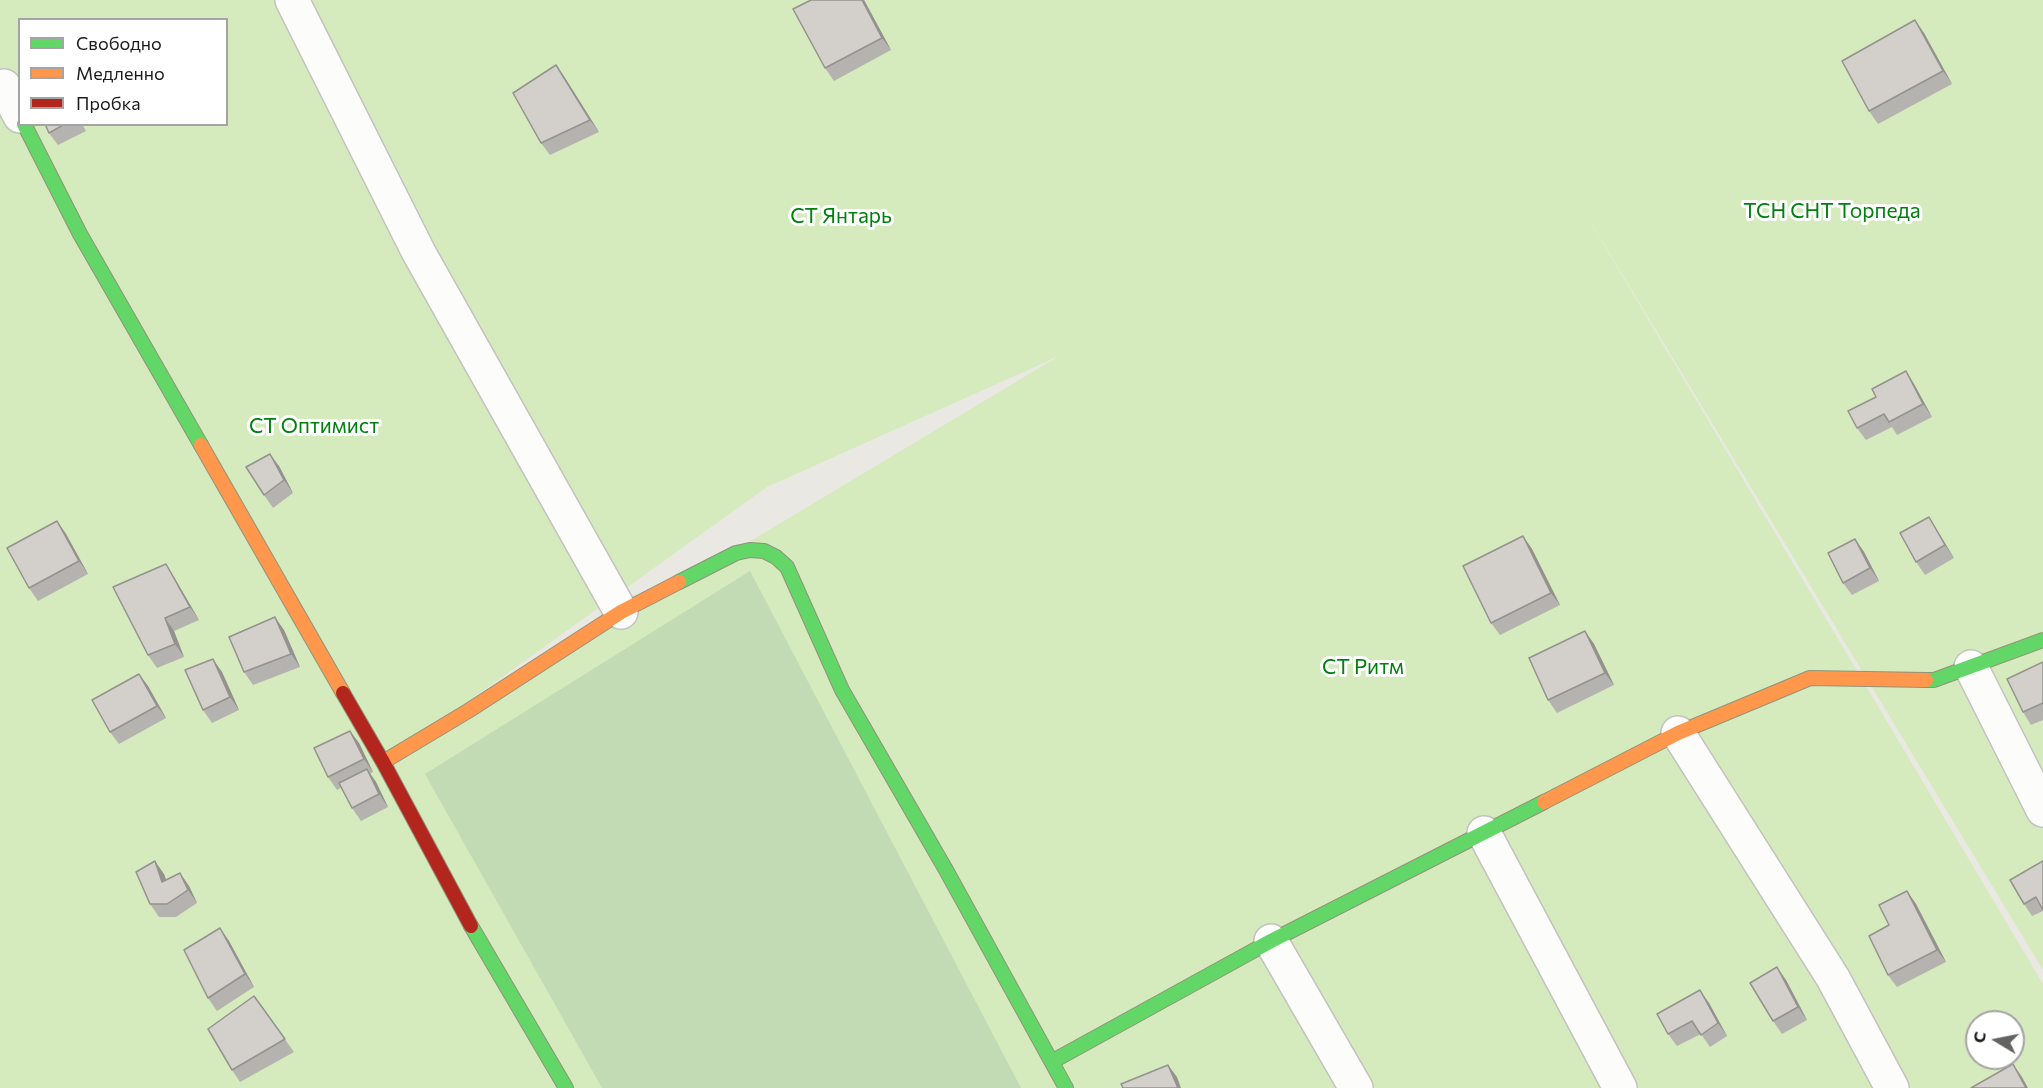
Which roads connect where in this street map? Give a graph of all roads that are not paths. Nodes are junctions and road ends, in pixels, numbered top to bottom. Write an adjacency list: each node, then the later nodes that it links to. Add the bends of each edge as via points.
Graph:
1 (292, 0): 5 (street, via 419,253)
2 (4, 86): 3 (street)
3 (18, 112)
4 (25, 126): 9 (street, via 80,234)
5 (621, 612): 9 (street); 13 (street, via 736,553 764,551 787,567 842,690)
6 (2043, 640): 7 (street)
7 (1971, 667): 8 (street, via 1934,680 1810,678); 10 (street)
8 (1678, 733): 11 (street); 18 (street, via 1833,978)
9 (383, 762): 14 (street, via 483,948)
10 (2043, 810)
11 (1484, 833): 12 (street); 17 (street)
12 (1271, 941): 13 (street); 16 (street)
13 (1053, 1061): 15 (street)
14 (566, 1088)
15 (1066, 1088)
16 (1356, 1088)
17 (1620, 1088)
18 (1892, 1088)

